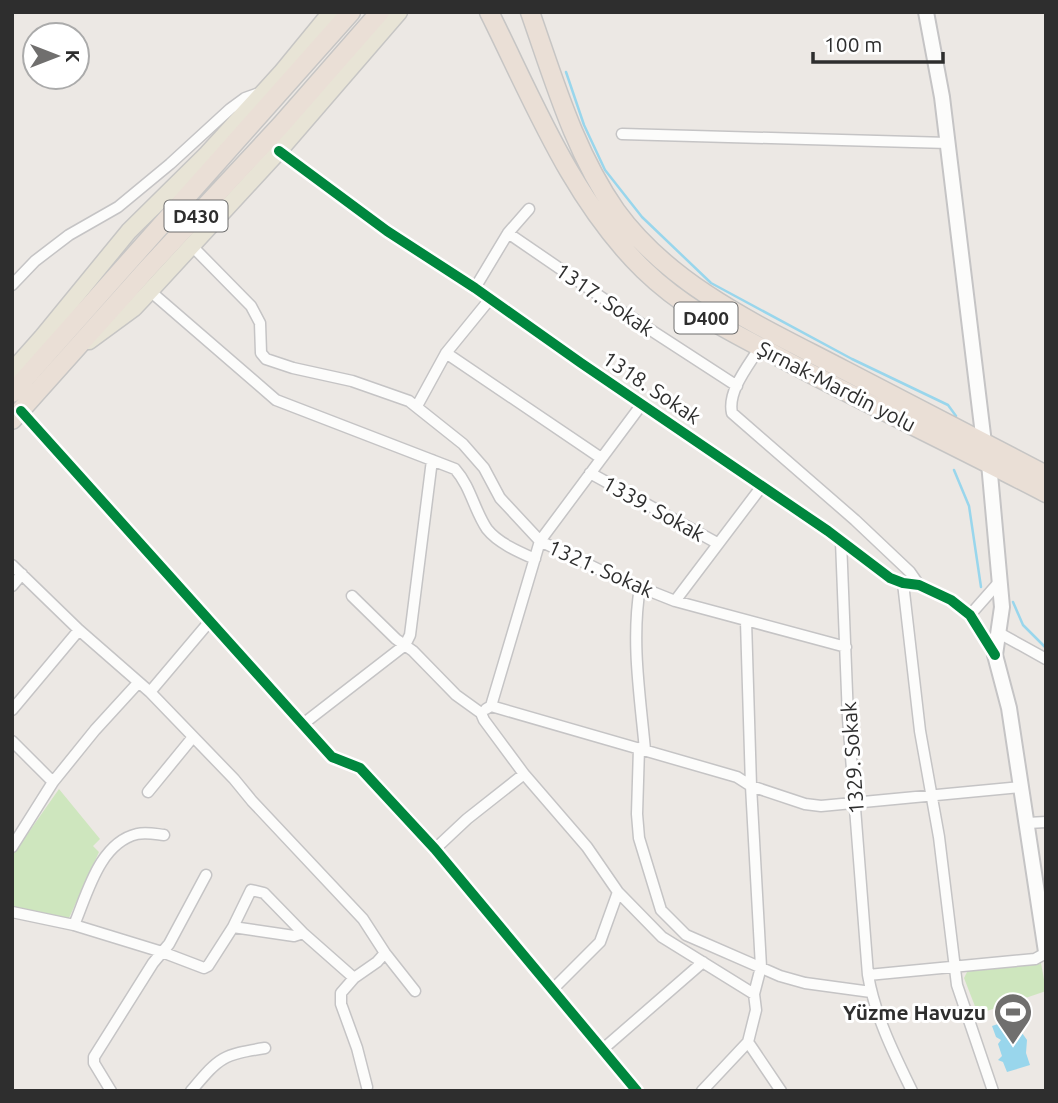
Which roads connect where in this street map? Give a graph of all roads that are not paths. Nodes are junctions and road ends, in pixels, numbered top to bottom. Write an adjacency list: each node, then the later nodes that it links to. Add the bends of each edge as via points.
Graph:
1 (331, 12): 8 (main road)
2 (351, 12): 24 (highway, D430)
3 (380, 12): 20 (highway, D430)
4 (399, 12): 11 (main road)
5 (489, 12): 19 (highway, Şırnak-Mardin yolu / D400, via 564,163 598,216 643,270 690,309)
6 (530, 12): 28 (highway, Şırnak-Mardin yolu / D400, via 580,148 608,199 644,244 702,293)
7 (926, 12): 10 (street)
8 (264, 91): 15 (street, via 230,108 118,207 69,235); 22 (main road, via 130,231)
9 (622, 134): 10 (street)
10 (948, 143): 28 (street)
11 (279, 151): 14 (main road); 16 (street, 1318. Sokak, via 387,231)
12 (528, 209): 13 (street)
13 (508, 233): 16 (street); 23 (street, 1317. Sokak)
14 (192, 246): 17 (main road); 26 (street, 1321. Sokak, via 251,306 260,323 261,352 266,359 352,381)
15 (12, 285)
16 (475, 288): 18 (street, 1318. Sokak)
17 (150, 291): 20 (main road); 30 (street, via 276,400)
18 (489, 299): 21 (street); 25 (street, 1318. Sokak)
19 (760, 347): 23 (street); 31 (highway, Şırnak-Mardin yolu / D400)
20 (73, 353): 27 (highway, D430)
21 (446, 353): 26 (street); 29 (street)
22 (12, 371)
23 (737, 386): 44 (street, via 732,413 855,520)
24 (12, 393)
25 (642, 404): 29 (street); 34 (street, 1318. Sokak)
26 (417, 406): 36 (street, 1321. Sokak, via 463,444 484,468 500,498)
27 (17, 415): 50 (street)
28 (984, 443): 33 (highway, Şırnak-Mardin yolu / D400)
29 (601, 458): 32 (street)
30 (432, 460): 39 (street, via 461,476 488,530); 54 (street, via 410,635)
31 (989, 463): 35 (highway, Şırnak-Mardin yolu / D400); 42 (street)
32 (590, 472): 36 (street); 38 (street, 1339. Sokak)
33 (1046, 475)
34 (762, 486): 37 (street, 1318. Sokak); 38 (street)
35 (1046, 493)
36 (540, 541): 39 (street); 46 (street, 1321. Sokak)
37 (841, 541): 43 (street, 1318. Sokak); 55 (street, 1329. Sokak)
38 (717, 543): 48 (street)
39 (535, 559): 60 (street)
40 (12, 565): 41 (street)
41 (22, 574): 45 (street); 52 (street)
42 (1000, 580): 49 (street); 53 (street)
43 (903, 583): 44 (street, 1318. Sokak); 72 (street)
44 (919, 585): 49 (street, 1318. Sokak)
45 (12, 586)
46 (640, 587): 48 (street, 1321. Sokak); 66 (street, via 635,646)
47 (352, 596): 54 (street)
48 (675, 601): 51 (street, 1321. Sokak)
49 (970, 615): 56 (street, 1318. Sokak)
50 (210, 621): 59 (street); 63 (street)
51 (746, 621): 55 (street, 1321. Sokak); 69 (street)
52 (79, 630): 58 (street); 61 (street)
53 (999, 633): 56 (street); 57 (street)
54 (405, 645): 62 (street); 63 (street)
55 (846, 647): 73 (street, 1329. Sokak)
56 (995, 655): 70 (street)
57 (1046, 659)
58 (138, 683): 59 (street); 68 (street)
59 (150, 692): 64 (street)
60 (491, 706): 62 (street); 66 (street)
61 (12, 710)
62 (481, 713): 67 (street)
63 (303, 724): 78 (street, via 332,757 360,768)
64 (193, 737): 71 (street); 87 (street, via 363,919)
65 (12, 741): 68 (street)
66 (642, 749): 69 (street, via 737,777); 90 (street, via 639,838 661,909 686,935)
67 (524, 774): 78 (street); 80 (street, via 587,847)
68 (53, 782): 77 (street)
69 (751, 786): 73 (street, via 805,804); 90 (street)
70 (1021, 787): 72 (street); 75 (street)
71 (148, 792)
72 (932, 795): 73 (street); 89 (street)
73 (855, 803): 91 (street, 1329. Sokak)
74 (1046, 822): 75 (street)
75 (1028, 823): 85 (street)
76 (164, 835): 82 (street, via 135,835 115,847 100,865)
77 (12, 847)
78 (435, 849): 93 (street)
79 (206, 874): 86 (street)
80 (618, 892): 88 (street, via 662,937); 93 (street, via 600,942)
81 (12, 912): 82 (street)
82 (74, 925): 86 (street)
83 (233, 927): 84 (street, via 294,936); 84 (street, via 251,890 264,893); 86 (street, via 204,968)
84 (303, 933): 92 (street)
85 (1046, 952): 89 (street, via 1035,959)
86 (162, 953): 101 (street, via 94,1057)
87 (385, 953): 92 (street); 94 (street)
88 (703, 962): 96 (street); 99 (street)
89 (954, 966): 91 (street); 107 (street)
90 (761, 967): 95 (street, via 805,983); 96 (street)
91 (867, 975): 95 (street, 1329. Sokak)
92 (354, 978): 100 (street, via 341,993 341,1004)
93 (554, 989): 99 (street)
94 (415, 990)
95 (871, 992): 106 (street, 1329. Sokak)
96 (754, 994): 97 (street, via 756,1010)
97 (748, 1042): 104 (street); 105 (street)
98 (265, 1048): 102 (street, via 229,1054)
99 (603, 1049): 103 (street)
100 (367, 1087)
101 (111, 1091)
102 (191, 1091)
103 (637, 1091)
104 (702, 1091)
105 (781, 1091)
106 (912, 1091)
107 (993, 1091)

